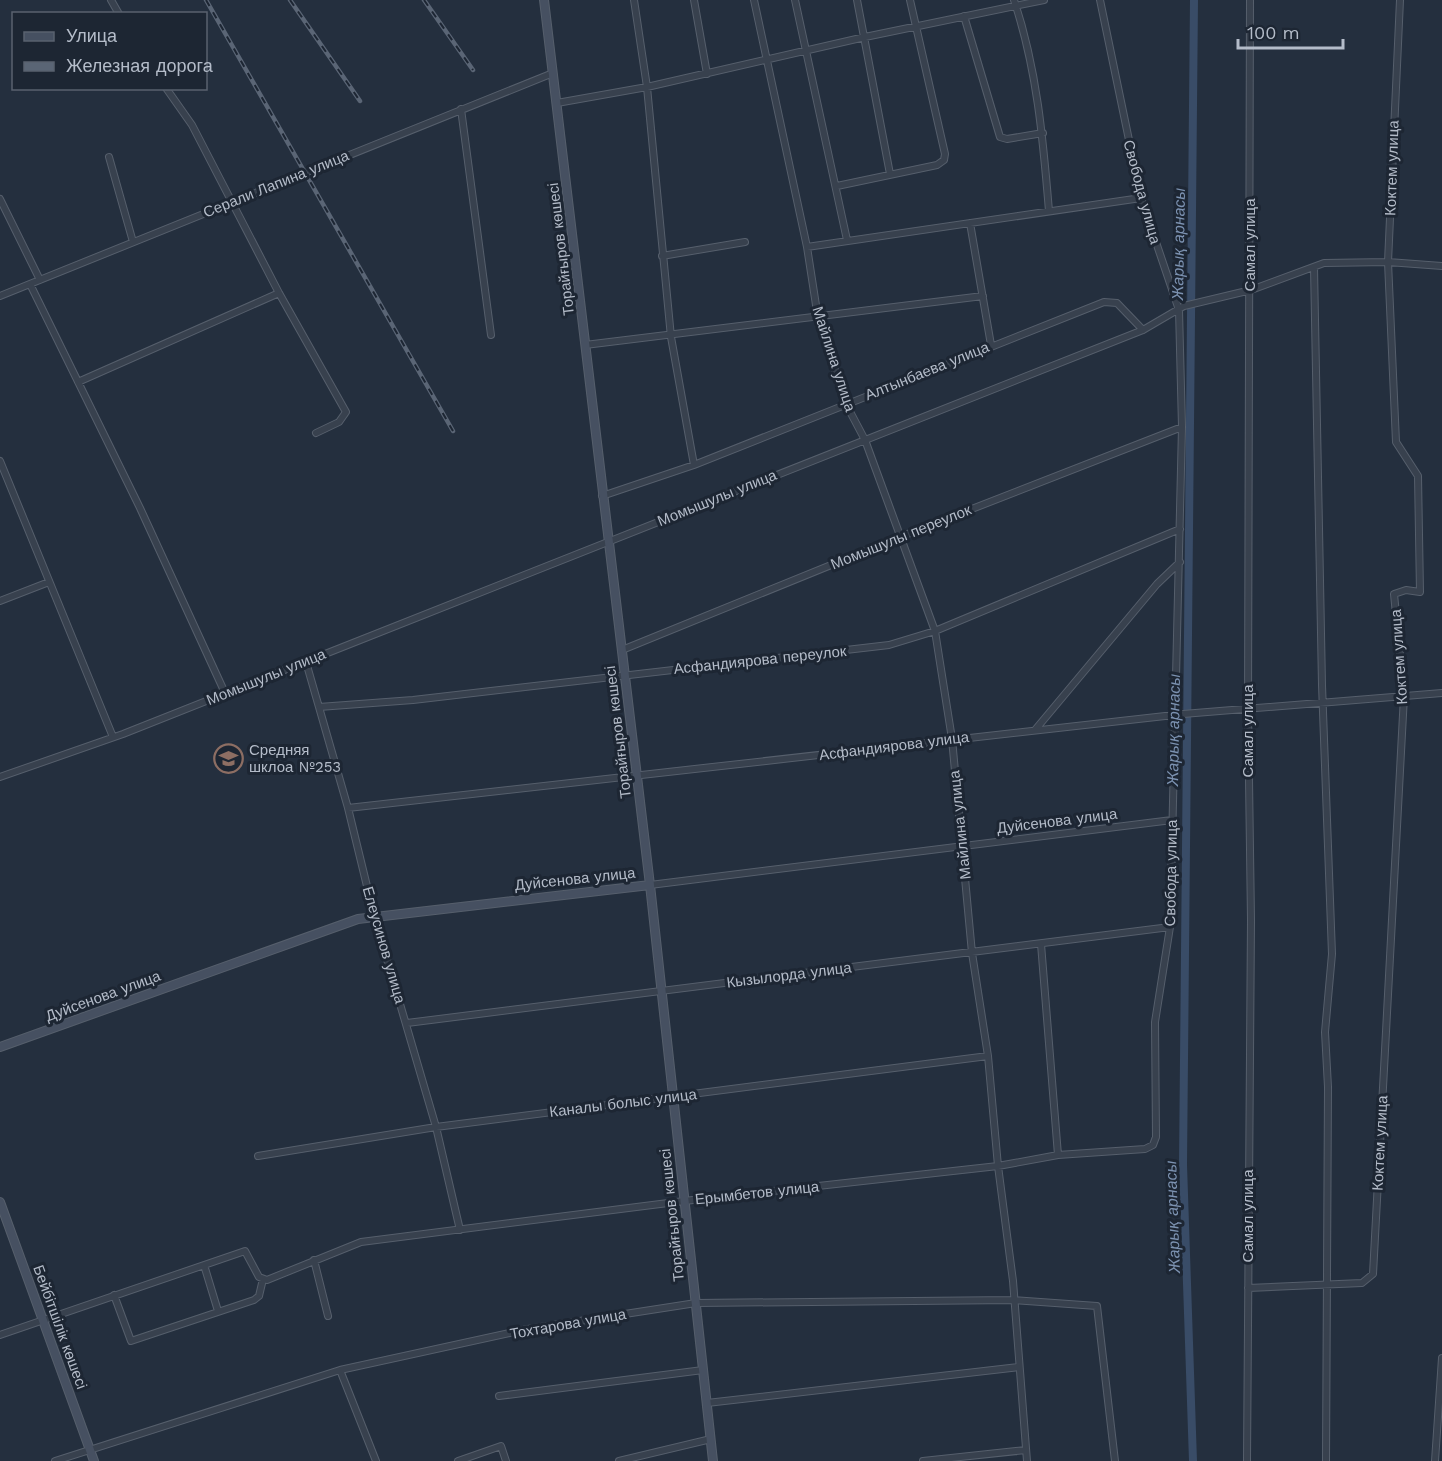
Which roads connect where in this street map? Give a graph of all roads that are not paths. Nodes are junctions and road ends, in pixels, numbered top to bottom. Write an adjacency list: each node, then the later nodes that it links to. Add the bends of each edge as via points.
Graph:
1 (544, 0): 18 (street, Торайғыров көшесі)
2 (634, 0): 20 (street)
3 (694, 0): 19 (street)
4 (754, 0): 17 (street, Майлина улица)
5 (795, 0): 16 (street)
6 (857, 0): 15 (street)
7 (910, 0): 14 (street)
8 (1044, 0): 12 (street)
9 (1100, 0): 28 (street, Свобода улица)
10 (1250, 0): 43 (street, Самал улица)
11 (1400, 0): 38 (street, Коктем улица)
12 (1015, 3): 13 (street); 24 (street, via 1033,69)
13 (964, 16): 14 (street); 24 (street, via 1000,137)
14 (915, 26): 15 (street); 26 (street, via 944,160 938,165)
15 (865, 37): 16 (street); 26 (street)
16 (805, 52): 17 (street); 27 (street)
17 (766, 60): 19 (street); 36 (street, Майлина улица)
18 (553, 72): 22 (street, Торайғыров көшесі); 23 (street, Серали Лапина улица)
19 (707, 74): 20 (street)
20 (647, 87): 22 (street); 37 (street)
21 (167, 90): 30 (street, via 192,125)
22 (557, 102): 52 (street, Торайғыров көшесі)
23 (461, 110): 30 (street, Серали Лапина улица); 50 (street)
24 (1043, 133): 31 (street)
25 (109, 157): 34 (street)
26 (890, 174): 27 (street)
27 (837, 186): 33 (street)
28 (1141, 198): 31 (street); 47 (street, Свобода улица)
29 (0, 199): 41 (street)
30 (231, 201): 34 (street, Серали Лапина улица); 44 (street)
31 (1049, 211): 32 (street)
32 (970, 223): 33 (street); 46 (street)
33 (847, 240): 36 (street)
34 (133, 242): 41 (street, Серали Лапина улица)
35 (745, 242): 37 (street)
36 (807, 247): 48 (street, Майлина улица)
37 (662, 255): 51 (street)
38 (1388, 262): 39 (street, Момышулы улица); 40 (street, Момышулы улица, via 1324,263); 75 (street, Коктем улица, via 1396,442 1418,476 1420,592 1406,590 1394,594)
39 (1442, 266)
40 (1314, 267): 43 (street, Момышулы улица); 76 (street)
41 (40, 280): 42 (street, Серали Лапина улица)
42 (30, 284): 45 (street, Серали Лапина улица); 54 (street)
43 (1251, 290): 47 (street, Момышулы улица); 78 (street, Самал улица)
44 (279, 293): 54 (street); 57 (street, via 346,412 339,422)
45 (0, 296)
46 (983, 296): 48 (street); 53 (street)
47 (1182, 308): 49 (street, Момышулы улица); 56 (street, Свобода улица)
48 (818, 318): 51 (street); 55 (street, Майлина улица)
49 (1143, 330): 53 (street, Алтынбаева улица, via 1118,303 1104,302); 58 (street, Момышулы улица)
50 (491, 335)
51 (671, 337): 52 (street); 60 (street)
52 (585, 345): 62 (street, Торайғыров көшесі)
53 (991, 345): 55 (street, Алтынбаева улица)
54 (78, 382): 73 (street)
55 (846, 404): 58 (street, Майлина улица); 60 (street, Алтынбаева улица)
56 (1182, 427): 63 (street, Свобода улица); 64 (street, Момышулы переулок)
57 (316, 433)
58 (865, 440): 64 (street, Майлина улица); 65 (street, Момышулы улица)
59 (0, 461): 61 (street)
60 (694, 465): 62 (street, Алтынбаева улица)
61 (2, 469): 67 (street)
62 (602, 495): 65 (street, Торайғыров көшесі)
63 (1180, 529): 66 (street, Свобода улица); 69 (street, Асфандиярова переулок)
64 (900, 537): 69 (street, Майлина улица); 70 (street, Момышулы переулок)
65 (609, 541): 70 (street, Торайғыров көшесі); 71 (street, Момышулы улица)
66 (1180, 562): 79 (street, Свобода улица); 80 (street)
67 (49, 582): 68 (street); 81 (street)
68 (0, 601)
69 (936, 631): 72 (street, Асфандиярова переулок, via 889,645 830,654); 82 (street, Майлина улица)
70 (622, 650): 72 (street, Торайғыров көшесі)
71 (306, 662): 73 (street, Момышулы улица); 77 (street, Елеусинов улица)
72 (624, 674): 77 (street, Асфандиярова переулок, via 413,700); 84 (street, Торайғыров көшесі)
73 (225, 693): 81 (street, Момышулы улица)
74 (1442, 693): 75 (street, Асфандиярова улица)
75 (1404, 696): 76 (street, Асфандиярова улица); 109 (street, Коктем улица, via 1373,1274 1362,1283)
76 (1323, 703): 78 (street, Асфандиярова улица); 109 (street, via 1332,954 1325,1032)
77 (319, 706): 85 (street, Елеусинов улица)
78 (1248, 709): 79 (street, Асфандиярова улица); 110 (street, Самал улица)
79 (1174, 716): 80 (street, Асфандиярова улица); 86 (street, Свобода улица)
80 (1034, 730): 82 (street, Асфандиярова улица)
81 (113, 737): 83 (street, Момышулы улица)
82 (952, 739): 84 (street, Асфандиярова улица); 87 (street, Майлина улица)
83 (0, 777)
84 (637, 777): 85 (street, Асфандиярова улица); 88 (street, Торайғыров көшесі)
85 (348, 808): 89 (street, Елеусинов улица)
86 (1172, 820): 87 (street, Дуйсенова улица); 90 (street, Свобода улица)
87 (963, 846): 88 (street, Дуйсенова улица); 92 (street, Майлина улица)
88 (650, 885): 89 (street, Дуйсенова улица); 93 (street, Торайғыров көшесі)
89 (374, 915): 94 (street, Елеусинов улица); 95 (street, Дуйсенова улица)
90 (1170, 927): 91 (street, Кызылорда улица); 99 (street, Свобода улица, via 1155,1022)
91 (1041, 944): 92 (street, Кызылорда улица); 100 (street)
92 (972, 953): 93 (street, Кызылорда улица); 96 (street, Майлина улица)
93 (661, 990): 94 (street, Кызылорда улица); 97 (street, Торайғыров көшесі)
94 (407, 1023): 98 (street, Елеусинов улица)
95 (0, 1047)
96 (988, 1056): 97 (street, Каналы болыс улица); 102 (street, Майлина улица)
97 (673, 1096): 98 (street, Каналы болыс улица); 103 (street, Торайғыров көшесі)
98 (436, 1127): 101 (street, Каналы болыс улица); 105 (street, Елеусинов улица)
99 (1153, 1145): 100 (street, Ерымбетов улица, via 1145,1149)
100 (1058, 1155): 102 (street, Ерымбетов улица)
101 (258, 1156)
102 (998, 1166): 103 (street, Ерымбетов улица); 112 (street, Майлина улица)
103 (684, 1201): 105 (street, Ерымбетов улица); 113 (street, Торайғыров көшесі)
104 (0, 1202): 116 (street, Бейбітшілік көшесі)
105 (460, 1230): 106 (street, Ерымбетов улица, via 361,1242)
106 (314, 1260): 108 (street, Ерымбетов улица); 115 (street)
107 (204, 1265): 108 (street, via 245,1251); 111 (street); 114 (street)
108 (263, 1279): 114 (street, via 259,1296)
109 (1325, 1285): 110 (street); 139 (street)
110 (1248, 1288): 138 (street, Самал улица)
111 (114, 1295): 114 (street, via 131,1341); 116 (street)
112 (1014, 1300): 113 (street, Тохтарова улица); 119 (street, Майлина улица); 137 (street, Тохтарова улица, via 1097,1306)
113 (696, 1303): 120 (street, Тохтарова улица, via 528,1329); 121 (street, Торайғыров көшесі)
114 (218, 1311)
115 (328, 1316)
116 (43, 1318): 117 (street); 126 (street, Бейбітшілік көшесі)
117 (0, 1335)
118 (1442, 1358): 124 (street)
119 (1019, 1367): 123 (street); 127 (street, Майлина улица)
120 (340, 1370): 126 (street, Тохтарова улица); 130 (street)
121 (703, 1370): 122 (street); 123 (street, Торайғыров көшесі)
122 (498, 1396)
123 (707, 1403): 125 (street, Торайғыров көшесі)
124 (1440, 1422): 140 (street)
125 (711, 1439): 133 (street); 134 (street, Торайғыров көшесі)
126 (89, 1448): 128 (street, Тохтарова улица); 129 (street, Бейбітшілік көшесі)
127 (1026, 1450): 135 (street); 136 (street, Майлина улица)
128 (55, 1461)
129 (94, 1461)
130 (376, 1461)
131 (458, 1461): 132 (street, via 501,1446)
132 (506, 1461)
133 (619, 1461)
134 (713, 1461)
135 (923, 1461)
136 (1027, 1461)
137 (1115, 1461)
138 (1247, 1461)
139 (1326, 1461)
140 (1435, 1461)

